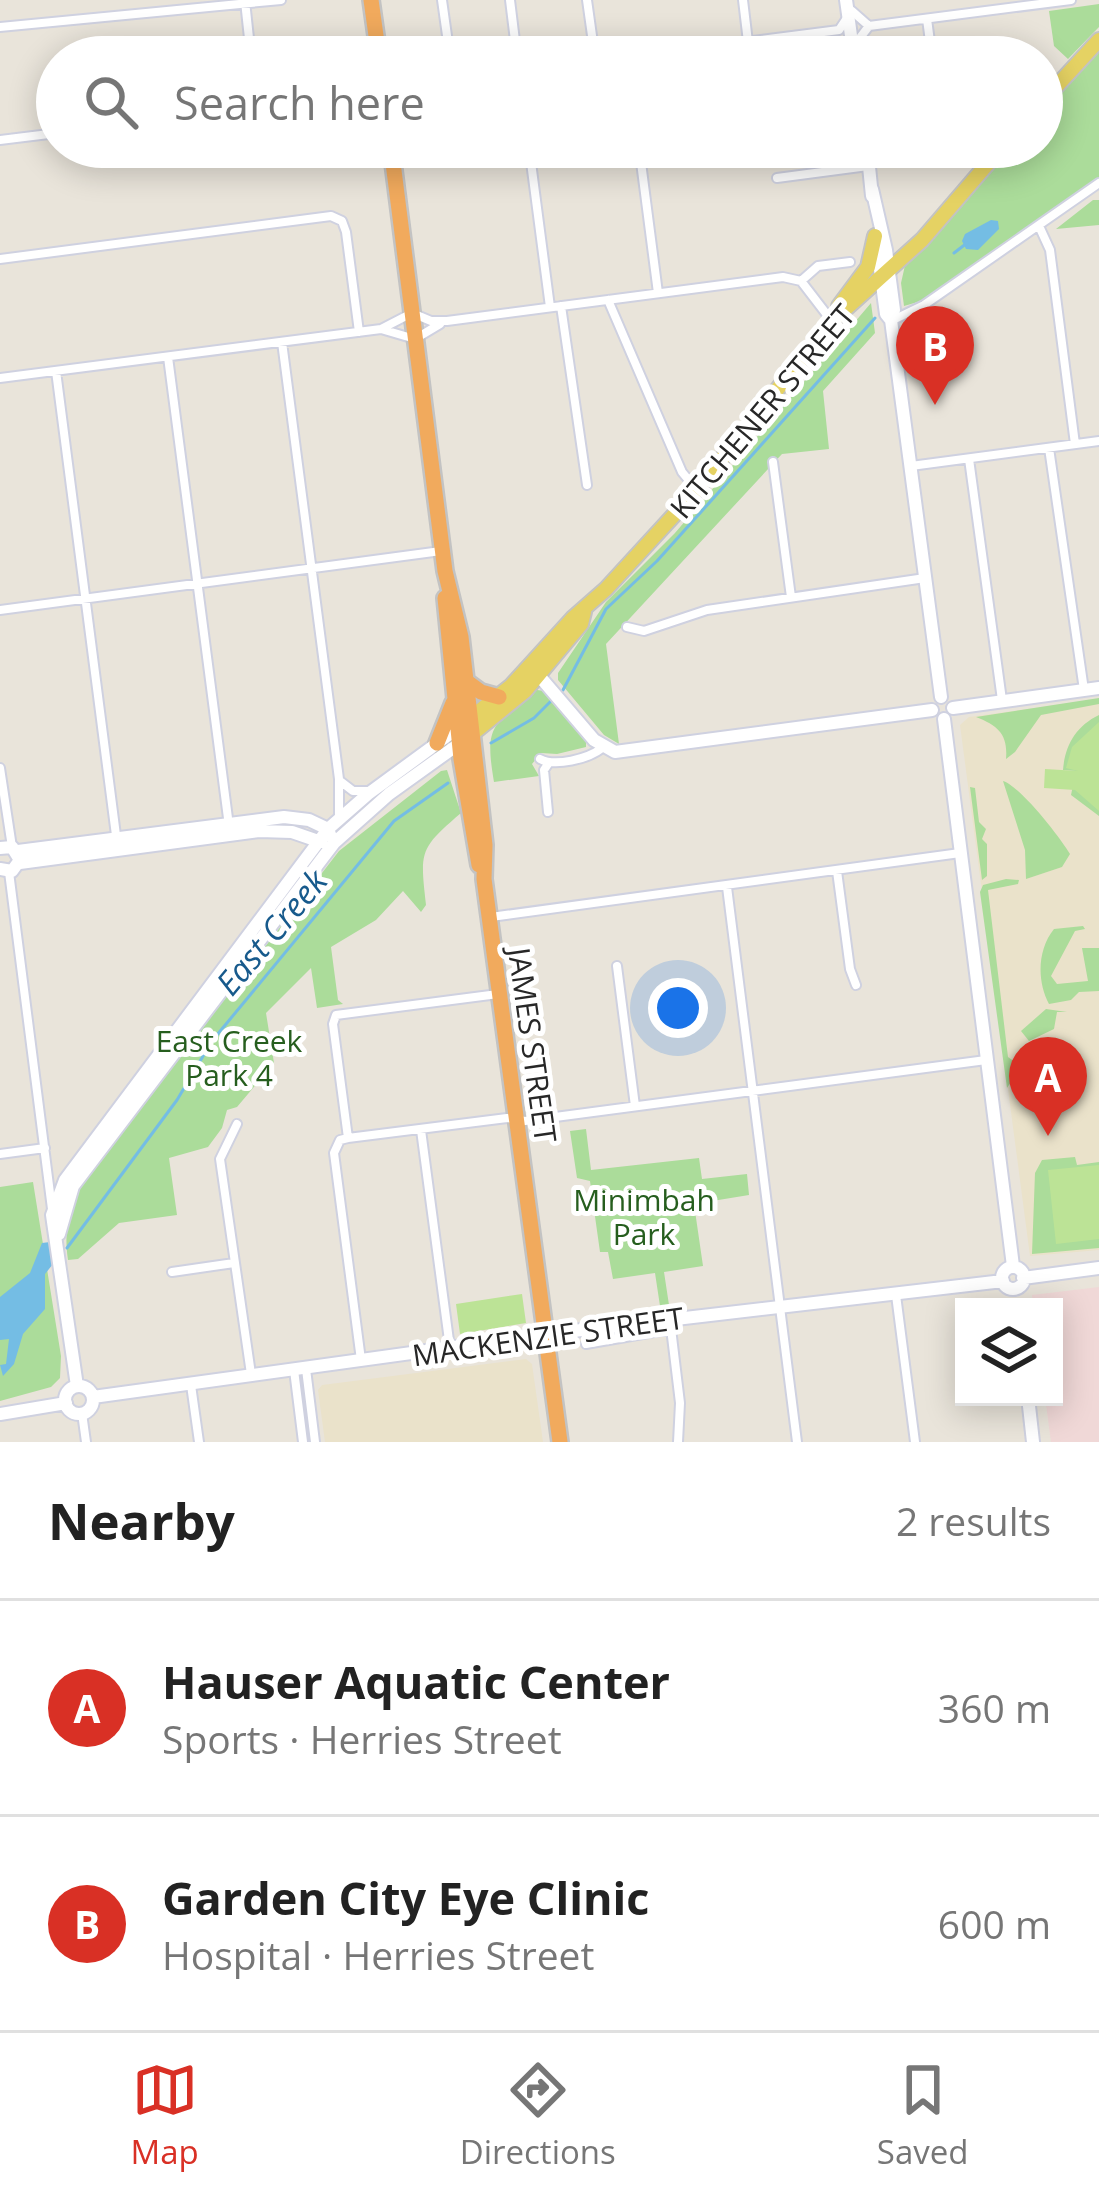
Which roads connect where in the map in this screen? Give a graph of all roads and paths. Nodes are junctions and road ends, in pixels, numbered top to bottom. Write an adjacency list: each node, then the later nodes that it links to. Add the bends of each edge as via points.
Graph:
1 (280, 0): 8 (street)
2 (371, 0): 14 (highway)
3 (442, 0): 15 (street)
4 (510, 0): 16 (street)
5 (587, 0): 17 (street)
6 (742, 0): 18 (street)
7 (1066, 0): 10 (street)
8 (244, 2): 12 (street); 13 (street)
9 (847, 12): 11 (street); 19 (street)
10 (927, 19): 11 (street); 21 (street)
11 (869, 26): 20 (street)
12 (0, 27)
13 (248, 36)
14 (376, 36)
15 (447, 36)
16 (514, 36)
17 (592, 36)
18 (747, 36)
19 (765, 36)
20 (863, 36)
21 (929, 36)
22 (1099, 40): 23 (main road)
23 (1063, 79)
24 (36, 136): 25 (street)
25 (0, 140)
26 (394, 168): 45 (highway, JAMES STREET)
27 (532, 168): 44 (street)
28 (642, 168): 41 (street)
29 (854, 168): 32 (street)
30 (869, 168): 34 (main road)
31 (983, 168): 39 (main road, KITCHENER STREET, via 922,240)
32 (777, 178)
33 (1099, 184): 35 (street)
34 (872, 189): 36 (main road); 39 (main road)
35 (1039, 226): 46 (street); 57 (street, via 1050,250)
36 (875, 236): 39 (main road); 43 (main road, via 868,266)
37 (0, 260): 50 (street, via 331,216 342,221)
38 (850, 262): 40 (street, via 818,266)
39 (884, 268): 43 (main road, KITCHENER STREET); 46 (main road); 48 (main road, KITCHENER STREET)
40 (801, 280): 41 (street); 48 (street)
41 (658, 293): 42 (street)
42 (608, 300): 44 (street); 63 (street)
43 (841, 304): 48 (main road)
44 (555, 307): 47 (street); 62 (street)
45 (412, 313): 47 (street); 49 (street); 51 (highway, JAMES STREET)
46 (891, 320): 61 (main road)
47 (447, 321): 51 (street)
48 (832, 321): 63 (main road, KITCHENER STREET)
49 (382, 329): 50 (street); 51 (street)
50 (359, 332): 52 (street)
51 (415, 339): 64 (highway, JAMES STREET)
52 (282, 342): 53 (street); 65 (street)
53 (168, 357): 54 (street); 68 (street)
54 (56, 370): 55 (street); 70 (street)
55 (0, 378)
56 (1099, 441): 57 (street)
57 (1076, 444): 58 (street)
58 (1049, 448): 59 (street); 75 (street)
59 (969, 459): 61 (street); 78 (street)
60 (773, 462): 69 (street)
61 (910, 466): 67 (main road)
62 (587, 485)
63 (697, 490): 73 (main road, KITCHENER STREET, via 573,618)
64 (442, 551): 65 (street); 66 (highway, JAMES STREET)
65 (311, 567): 68 (street); 84 (street)
66 (445, 571): 74 (highway, JAMES STREET); 77 (highway, JAMES STREET)
67 (925, 578): 69 (street); 79 (main road, via 941,697 934,700)
68 (197, 583): 70 (street); 88 (street)
69 (791, 597): 72 (street, via 707,610 644,632)
70 (84, 598): 71 (street); 92 (street)
71 (0, 610)
72 (627, 627)
73 (535, 671): 76 (main road, KITCHENER STREET); 80 (main road, KITCHENER STREET); 82 (main road)
74 (466, 682): 76 (highway); 80 (highway, JAMES STREET)
75 (1092, 689): 78 (main road)
76 (499, 697): 80 (main road, KITCHENER STREET)
77 (454, 700): 80 (highway, JAMES STREET); 81 (highway)
78 (1002, 700): 79 (main road)
79 (943, 712): 82 (main road); 93 (main road)
80 (465, 731): 81 (main road, KITCHENER STREET); 91 (main road, KITCHENER STREET); 98 (highway, JAMES STREET)
81 (437, 743): 85 (main road, KITCHENER STREET)
82 (602, 748): 86 (street, via 543,761)
83 (0, 768): 94 (street)
84 (339, 779): 85 (street, via 353,791); 87 (street)
85 (374, 790): 87 (main road, KITCHENER STREET)
86 (548, 812)
87 (333, 824): 88 (main road, via 284,817); 90 (main road, KITCHENER STREET); 91 (main road)
88 (230, 829): 89 (main road); 92 (main road)
89 (292, 832): 90 (main road); 95 (main road, via 301,850)
90 (318, 842): 91 (main road); 95 (main road, KITCHENER STREET)
91 (334, 843): 99 (main road, KITCHENER STREET)
92 (118, 845): 94 (main road)
93 (960, 853): 96 (street); 103 (main road)
94 (10, 858): 110 (street)
95 (295, 871): 99 (main road, KITCHENER STREET)
96 (837, 871): 97 (street); 101 (street)
97 (727, 887): 98 (street); 104 (street)
98 (489, 917): 102 (highway, JAMES STREET)
99 (254, 936): 112 (main road, KITCHENER STREET)
100 (617, 966): 105 (street)
101 (856, 985)
102 (500, 994): 106 (highway, JAMES STREET); 109 (street, via 336,1015)
103 (986, 1060): 104 (street); 116 (main road)
104 (753, 1090): 105 (street); 123 (street)
105 (635, 1106): 106 (street)
106 (516, 1119): 108 (street); 125 (highway, JAMES STREET)
107 (237, 1124): 115 (street, via 220,1159)
108 (421, 1130): 109 (street); 127 (street)
109 (348, 1138): 128 (street, via 334,1153)
110 (46, 1153): 111 (street); 112 (street); 113 (street)
111 (0, 1154)
112 (69, 1183): 113 (main road, KITCHENER STREET); 114 (main road, KITCHENER STREET)
113 (52, 1211): 114 (main road)
114 (58, 1241): 132 (main road)
115 (234, 1263): 118 (street); 130 (street)
116 (1013, 1267): 119 (main road); 120 (main road, via 1004,1272)
117 (1099, 1268): 119 (main road)
118 (172, 1272)
119 (1024, 1278): 120 (main road)
120 (1009, 1285): 121 (main road, MACKENZIE STREET); 122 (main road)
121 (896, 1293): 123 (main road, MACKENZIE STREET); 145 (street)
122 (1014, 1298)
123 (781, 1306): 124 (main road, MACKENZIE STREET); 144 (street)
124 (671, 1324): 125 (main road, MACKENZIE STREET); 126 (street, MACKENZIE STREET); 143 (street)
125 (544, 1335): 127 (main road, MACKENZIE STREET); 138 (highway, JAMES STREET)
126 (586, 1344)
127 (451, 1349): 128 (main road, MACKENZIE STREET)
128 (361, 1361): 129 (main road, MACKENZIE STREET)
129 (300, 1369): 130 (main road, MACKENZIE STREET); 141 (street); 142 (street)
130 (251, 1376): 131 (main road, MACKENZIE STREET)
131 (191, 1384): 133 (main road, MACKENZIE STREET); 140 (street)
132 (77, 1386): 133 (main road); 134 (main road)
133 (93, 1396): 136 (main road)
134 (66, 1402): 136 (main road); 137 (main road)
135 (1029, 1406): 146 (main road)
136 (82, 1413): 139 (street)
137 (0, 1414)
138 (558, 1438)
139 (86, 1442)
140 (199, 1442)
141 (303, 1442)
142 (315, 1442)
143 (678, 1442)
144 (797, 1442)
145 (915, 1442)
146 (1033, 1442)

